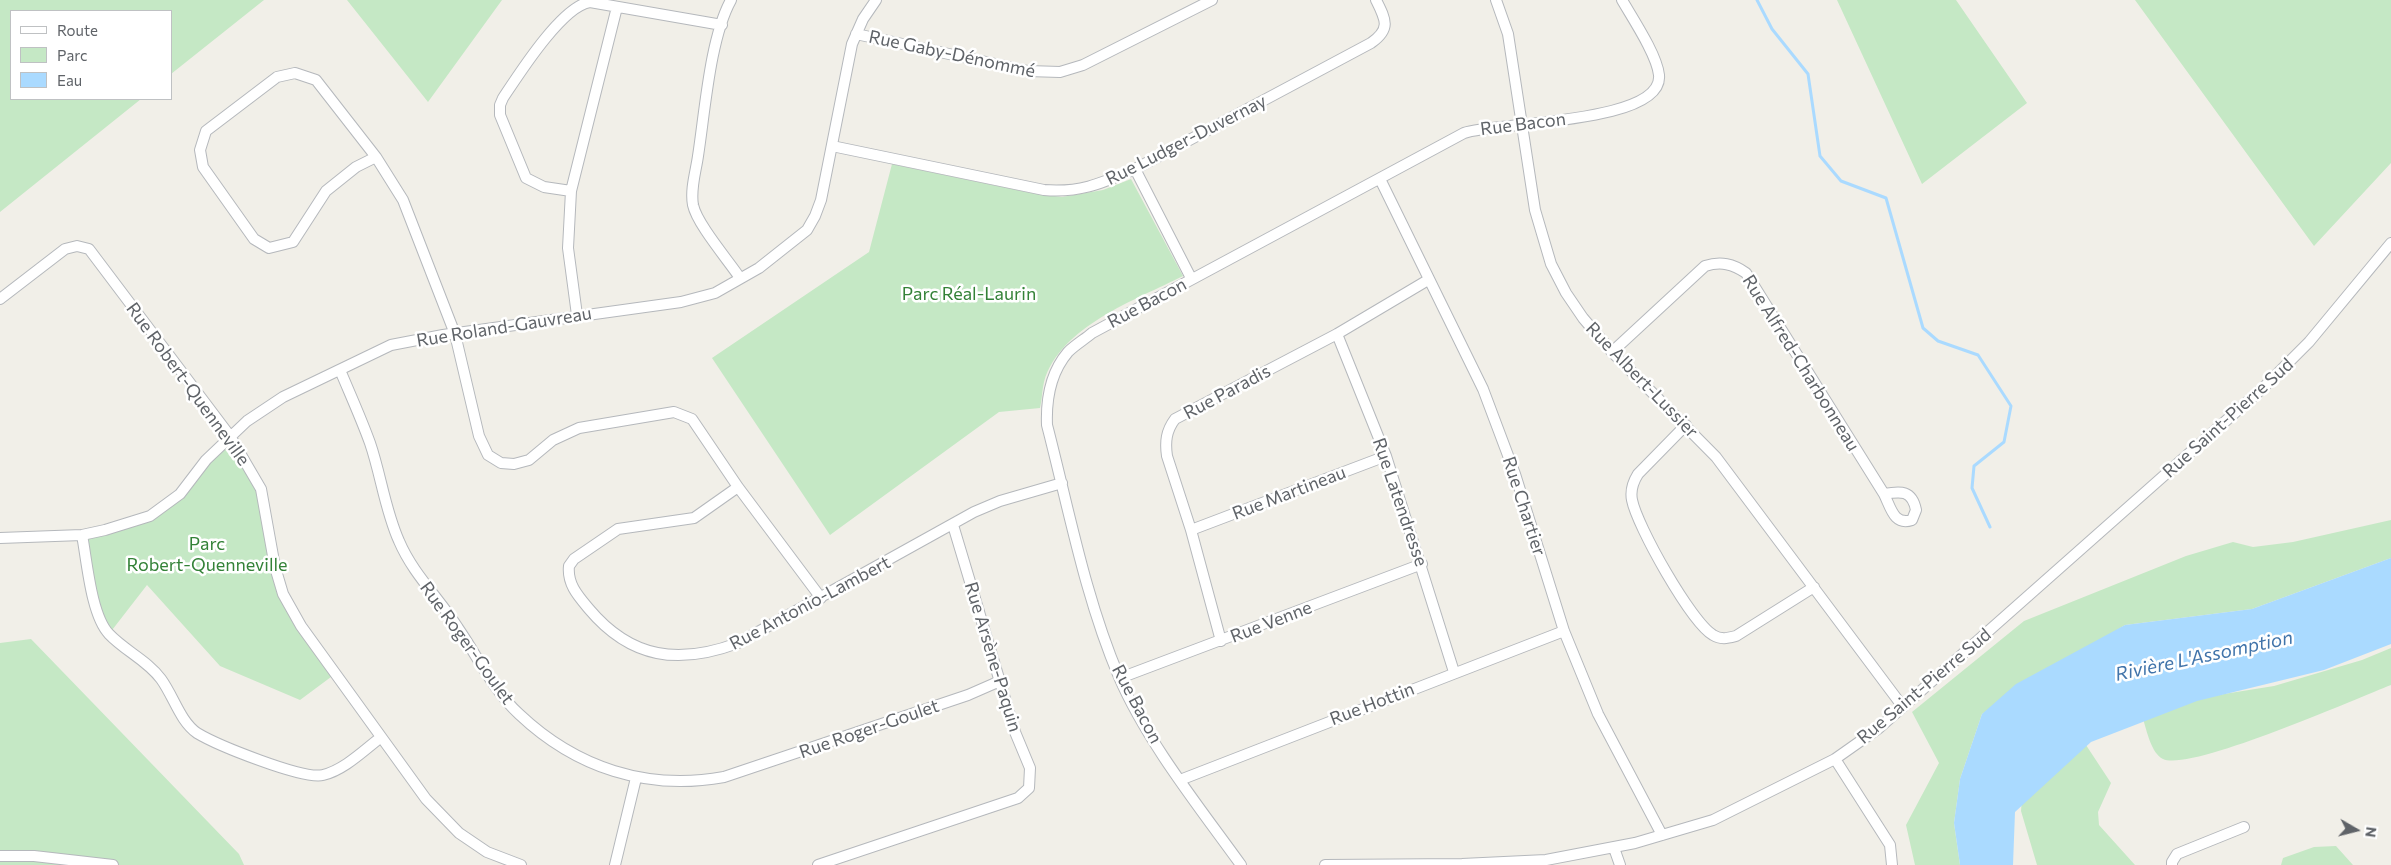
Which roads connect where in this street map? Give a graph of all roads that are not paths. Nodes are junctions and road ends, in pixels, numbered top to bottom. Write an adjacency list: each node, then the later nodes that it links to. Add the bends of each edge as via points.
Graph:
1 (731, 0): 8 (street)
2 (876, 0): 9 (street, Rue Roland-Gauvreau)
3 (1212, 0): 9 (street, Rue Gaby-Dénommé, via 1084,65 1060,72 1028,71)
4 (1376, 0): 13 (street, Rue Ludger-Duvernay, via 1386,23 1380,36)
5 (1496, 0): 10 (street, Rue Albert-Lussier, via 1508,34)
6 (1622, 0): 10 (street, Rue Bacon, via 1657,64 1660,77 1655,90 1627,107 1590,116)
7 (617, 7): 8 (street); 15 (street); 15 (street, via 590,2 576,8 530,58 500,106 502,121 526,178 544,187)
8 (722, 25): 17 (street, via 717,36 693,204 698,217)
9 (856, 34): 11 (street, Rue Roland-Gauvreau)
10 (1522, 125): 14 (street, Rue Bacon, via 1464,133); 24 (street, Rue Albert-Lussier, via 1535,210 1551,264 1577,310)
11 (832, 146): 13 (street, Rue Ludger-Duvernay, via 1044,190 1094,187); 17 (street, Rue Roland-Gauvreau, via 821,200 807,230 759,268)
12 (376, 157): 12 (street, via 316,80 295,73 277,77 206,131 200,150 203,167 254,239 269,248 293,242 326,191 356,166); 22 (street, via 403,200)
13 (1135, 169): 18 (street)
14 (1380, 179): 18 (street, Rue Bacon); 19 (street, Rue Chartier)
15 (571, 191): 21 (street, via 568,248)
16 (2391, 243): 44 (street, Rue Saint-Pierre Sud, via 2310,342 2264,387)
17 (740, 278): 21 (street, Rue Roland-Gauvreau, via 715,293 681,302)
18 (1191, 278): 29 (street, Rue Bacon, via 1092,333 1068,353 1050,387 1046,409)
19 (1428, 280): 23 (street, Rue Paradis); 39 (street, Rue Chartier, via 1483,389 1515,474)
20 (0, 299): 27 (street, Rue Robert-Quenneville, via 65,249 77,246 90,249)
21 (577, 315): 22 (street, Rue Roland-Gauvreau)
22 (455, 334): 25 (street, Rue Roland-Gauvreau, via 391,345); 30 (street, via 482,447 501,463 529,460 553,440 579,428 674,412 692,419)
23 (1337, 334): 28 (street, Rue Latendresse); 33 (street, Rue Paradis, via 1175,419 1169,427 1167,456)
24 (1612, 352): 26 (street, Rue Albert-Lussier); 31 (street, Rue Alfred-Charbonneau, via 1706,266 1715,263 1736,266 1746,273)
25 (340, 370): 27 (street, Rue Roland-Gauvreau, via 283,397); 47 (street, Rue Roger-Goulet, via 370,443 398,541 423,584 458,627 489,678 519,714 556,744 600,767)
26 (1686, 425): 37 (street, Rue Albert-Lussier, via 1716,457); 37 (street, via 1638,474 1632,483 1632,501 1643,528 1700,623 1714,636 1736,636)
27 (230, 436): 34 (street, Rue Roland-Gauvreau, via 206,460 180,494 162,509 134,522); 45 (street, Rue Robert-Quenneville, via 261,489 274,567 283,594 301,626)
28 (1386, 456): 33 (street, Rue Martineau); 36 (street, Rue Latendresse)
29 (1062, 483): 32 (street, Rue Antonio-Lambert, via 1000,501); 42 (street, Rue Bacon, via 1088,587)
30 (738, 487): 38 (street); 38 (street, Rue Antonio-Lambert, via 694,518 618,529 574,559 569,566 570,582 602,624 620,639 642,650 668,656 715,652 738,644)
31 (1884, 494)
32 (953, 525): 38 (street, Rue Antonio-Lambert); 43 (street, Rue Arsène-Paquin)
33 (1191, 530): 40 (street, Rue Paradis)
34 (82, 535): 35 (street, Rue Roland-Gauvreau); 45 (street, via 98,619 109,634 156,673 186,723 197,733 298,774 317,776 334,771)
35 (0, 538)
36 (1422, 564): 40 (street, Rue Venne); 41 (street, Rue Latendresse)
37 (1814, 587): 44 (street, Rue Albert-Lussier)
38 (821, 598)
39 (1564, 631): 41 (street, Rue Hottin); 50 (street, Rue Chartier, via 1598,714)
40 (1221, 641): 42 (street, Rue Venne)
41 (1454, 672): 48 (street, Rue Hottin)
42 (1120, 678): 48 (street, Rue Bacon)
43 (1000, 681): 47 (street, Rue Roger-Goulet, via 968,695 742,772 701,781); 56 (street, Rue Arsène-Paquin, via 1030,768 1029,788 1018,798)
44 (1903, 707): 46 (street, Rue Saint-Pierre Sud)
45 (380, 738): 54 (street, Rue Robert-Quenneville, via 426,800 459,833 487,852)
46 (1835, 759): 50 (street, Rue Saint-Pierre Sud, via 1713,820); 60 (street, via 1890,845)
47 (636, 778): 55 (street)
48 (1180, 780): 57 (street, Rue Bacon)
49 (2244, 828): 61 (street, via 2177,854)
50 (1662, 835): 51 (street, Rue Saint-Pierre Sud)
51 (1614, 848): 58 (street, Rue Saint-Pierre Sud, via 1546,860); 59 (street)
52 (0, 856): 53 (street, via 34,856)
53 (112, 865)
54 (521, 865)
55 (615, 865)
56 (818, 865)
57 (1241, 865)
58 (1325, 865)
59 (1620, 865)
60 (1892, 865)
61 (2172, 865)

